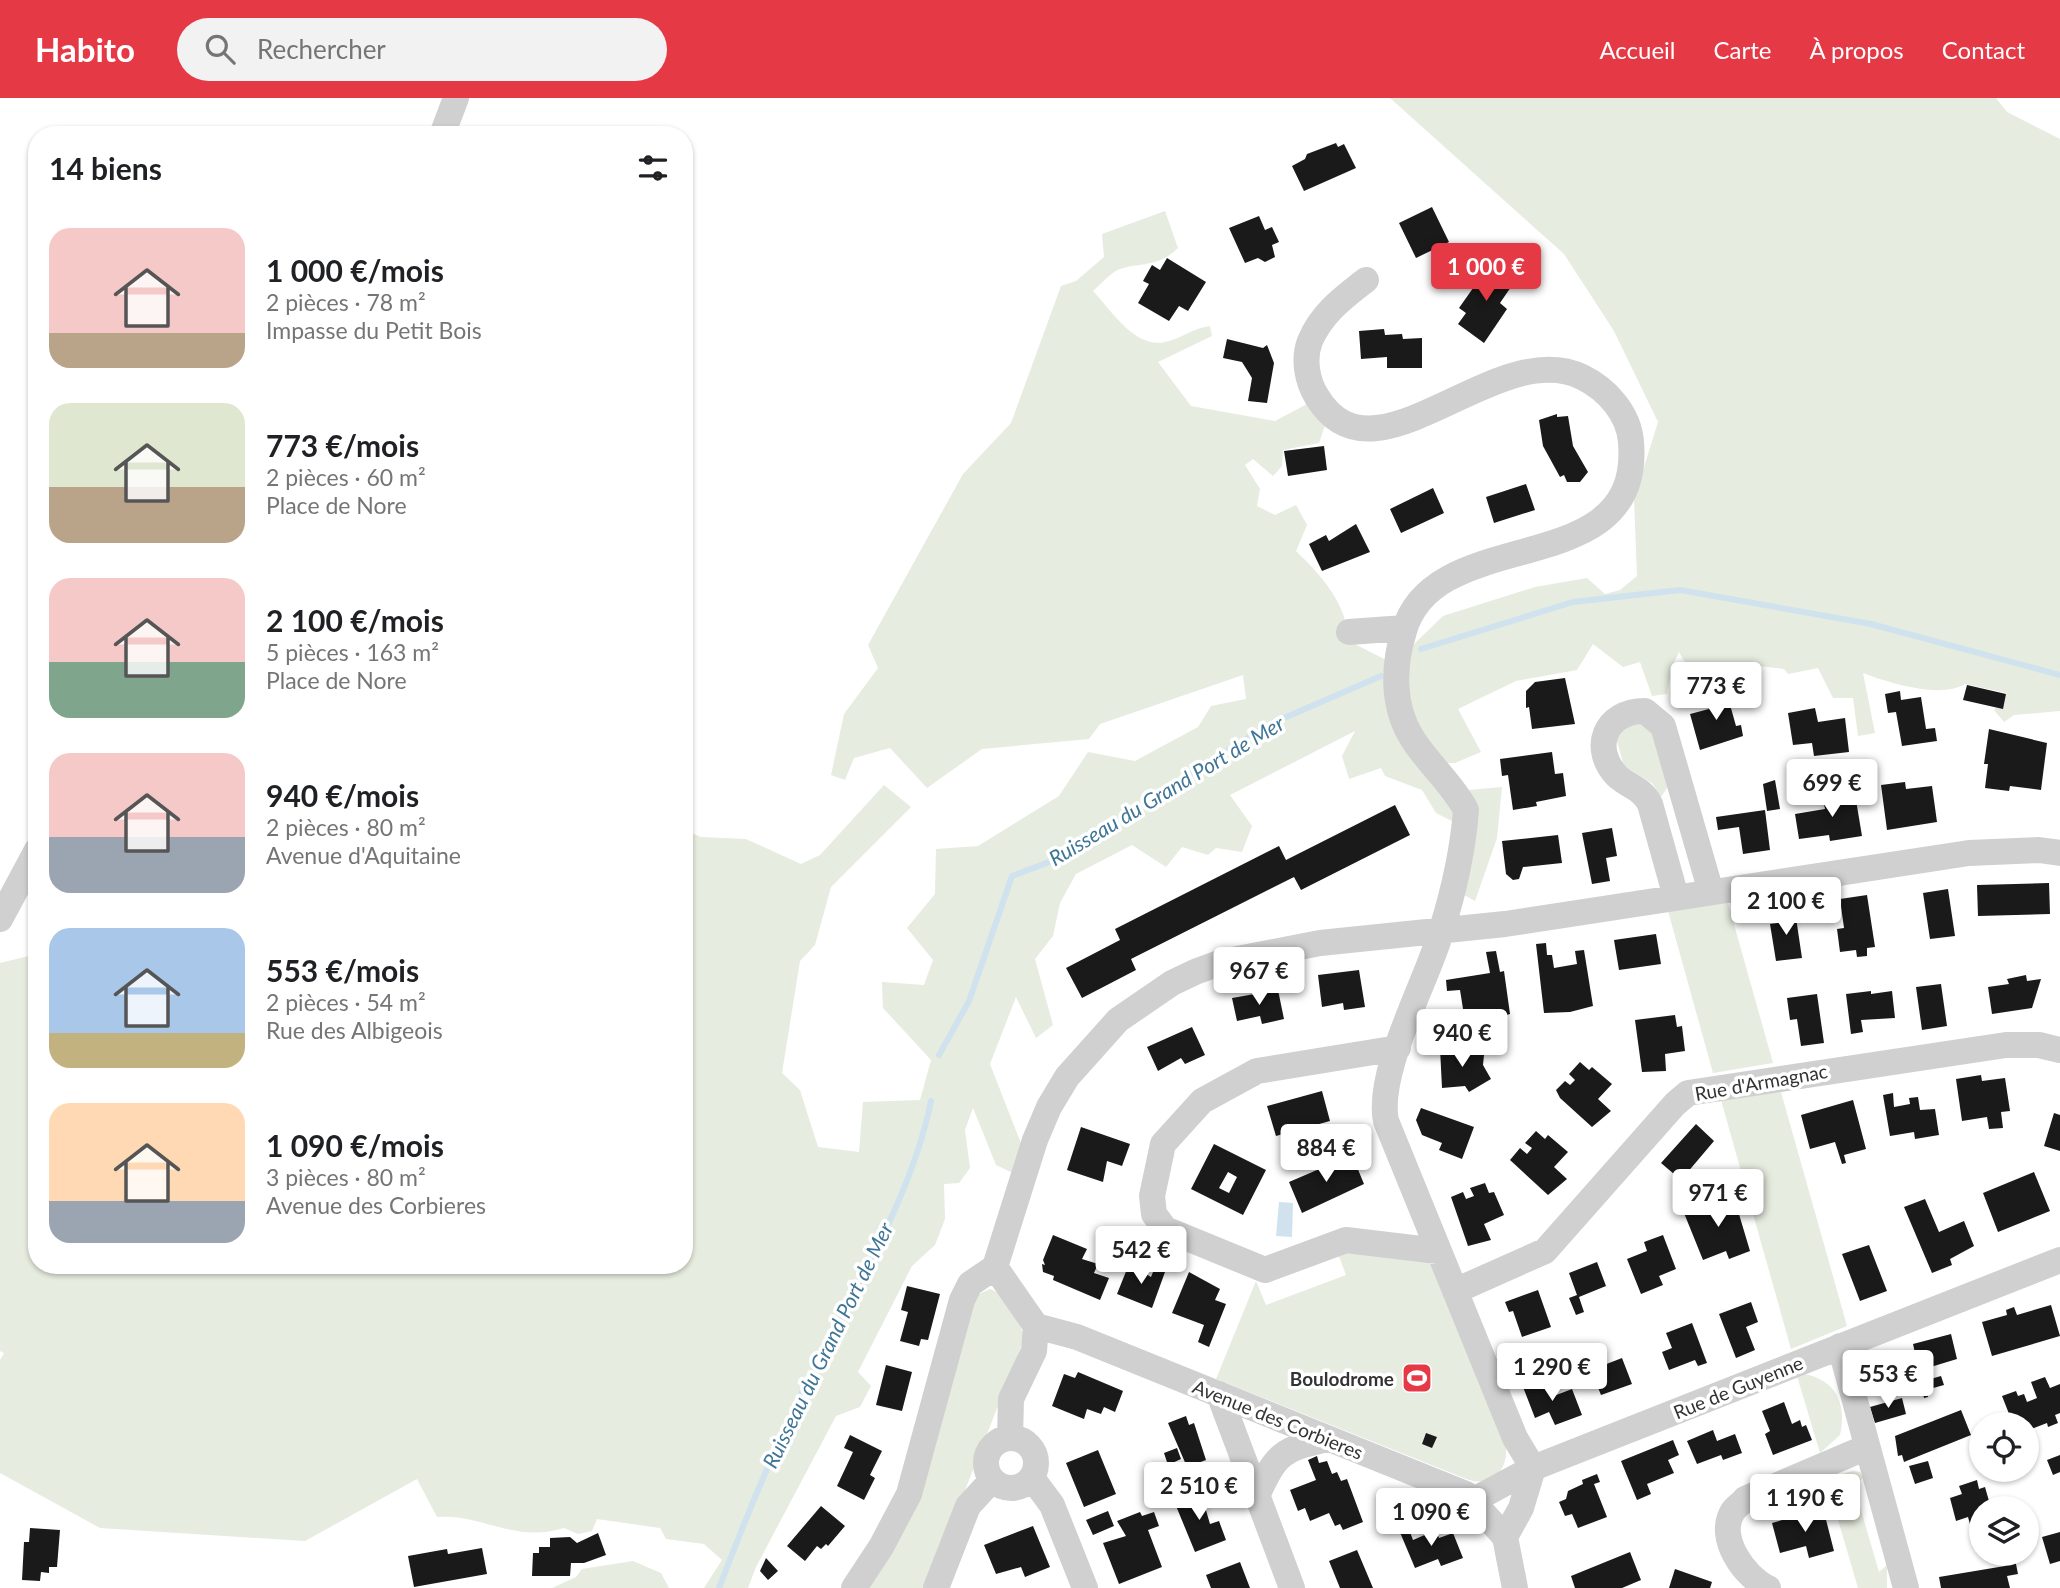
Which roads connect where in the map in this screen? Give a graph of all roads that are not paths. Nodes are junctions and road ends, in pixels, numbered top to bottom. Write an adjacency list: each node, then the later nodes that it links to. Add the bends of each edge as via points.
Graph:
1 (456, 98): 2 (street)
2 (445, 126)
3 (1366, 280): 4 (street, via 1330,308 1315,328 1308,348 1312,390 1323,408 1340,422 1387,428 1499,378 1546,369 1582,377 1611,398 1630,435 1628,479 1608,514 1573,537 1440,582 1423,597)
4 (1404, 628): 5 (street); 11 (street, via 1396,676 1401,714 1412,738 1466,810)
5 (1349, 632)
6 (2060, 853): 8 (street, via 2039,849 1969,853)
7 (28, 867): 10 (street)
8 (1711, 892): 9 (street); 9 (street, via 1663,726 1645,711 1619,715 1605,734 1611,768 1619,778 1644,791)
9 (1676, 897): 11 (street)
10 (0, 919)
11 (1442, 931): 12 (street); 16 (street, via 1320,943 1222,962 1172,983 1118,1020 1086,1053 1049,1107)
12 (1398, 1048): 14 (street, via 1382,1103); 14 (street, via 1257,1071 1202,1101 1163,1144 1152,1196 1154,1214 1165,1230 1265,1270 1346,1240)
13 (2060, 1050): 17 (street, Rue d'Armagnac, via 2006,1045 1688,1093 1545,1251)
14 (1438, 1251): 17 (street)
15 (2060, 1260): 19 (street, Rue de Guyenne)
16 (995, 1268): 18 (street); 30 (street, via 970,1284 962,1300 909,1494)
17 (1455, 1291): 24 (street, via 1515,1438)
18 (1036, 1326): 20 (street, Avenue des Corbieres, via 1077,1337); 21 (street, via 1034,1351 1011,1399)
19 (1840, 1346): 23 (street); 24 (street, Rue de Guyenne)
20 (1219, 1394): 22 (street, Avenue des Corbieres); 27 (street)
21 (1010, 1438): 25 (street, via 1024,1441 1034,1451); 26 (street, via 990,1448 986,1470)
22 (1327, 1439): 27 (street, via 1295,1446 1271,1465); 28 (street, Avenue des Corbieres, via 1466,1494)
23 (1867, 1447): 35 (street, via 1745,1499 1733,1511 1728,1526 1732,1546 1745,1572); 36 (street)
24 (1533, 1468): 28 (street, Rue de Guyenne); 29 (street, via 1521,1508)
25 (1032, 1478): 26 (street, via 1017,1488); 32 (street, via 1052,1505)
26 (992, 1480): 31 (street, via 968,1506)
27 (1256, 1496): 33 (street)
28 (1472, 1501): 29 (street, Avenue des Corbieres)
29 (1505, 1536): 34 (street)
30 (854, 1588)
31 (936, 1588)
32 (1085, 1588)
33 (1292, 1588)
34 (1515, 1588)
35 (1768, 1588)
36 (1906, 1588)

